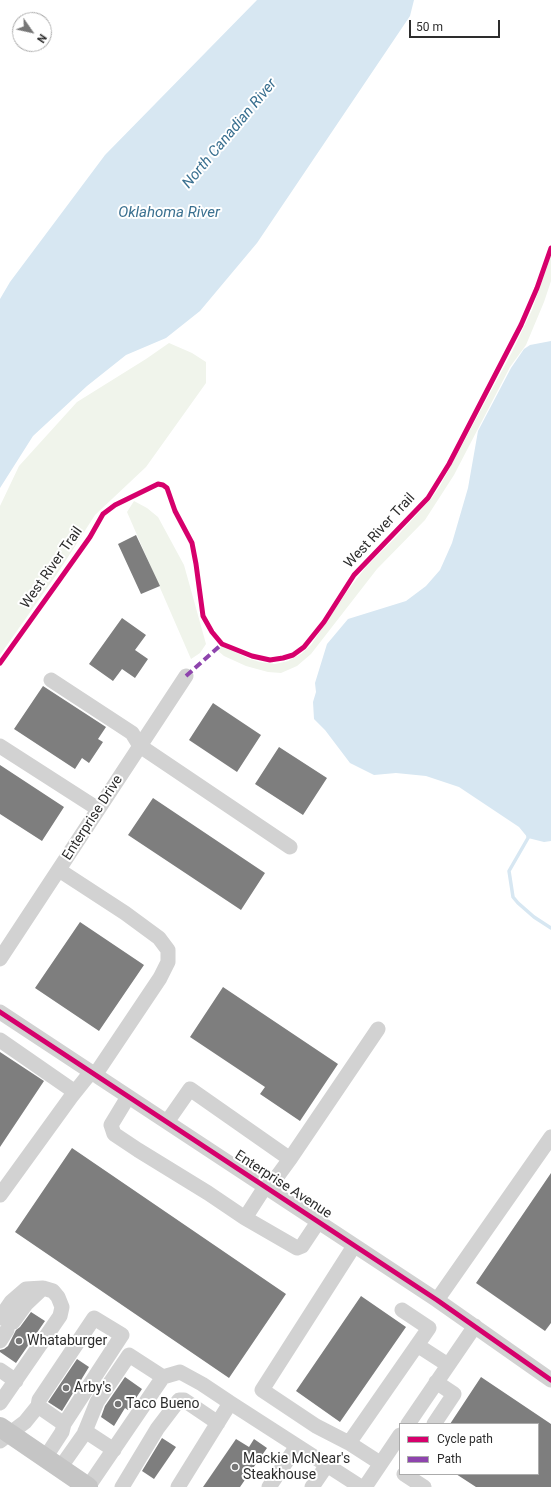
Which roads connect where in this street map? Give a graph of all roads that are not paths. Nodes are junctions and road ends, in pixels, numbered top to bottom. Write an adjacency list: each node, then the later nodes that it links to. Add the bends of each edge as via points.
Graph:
1 (186, 676): 4 (street, Enterprise Drive)
2 (51, 680): 4 (street, via 132,733)
3 (0, 746): 5 (street)
4 (140, 746): 5 (street, Enterprise Drive); 6 (street)
5 (98, 809): 7 (street, Enterprise Drive)
6 (290, 847)
7 (59, 870): 8 (street, Enterprise Drive); 12 (street, via 125,912 159,938 168,950 168,962 160,978)
8 (0, 959)
9 (0, 1012): 12 (street, Enterprise Avenue)
10 (378, 1029): 17 (street)
11 (0, 1040): 13 (street)
12 (93, 1074): 13 (street); 14 (street, Enterprise Avenue)
13 (75, 1092): 19 (street)
14 (128, 1097): 15 (street, Enterprise Avenue); 20 (street, via 111,1125 114,1134)
15 (167, 1122): 17 (street, via 190,1089); 18 (street, Enterprise Avenue)
16 (551, 1138): 23 (street)
17 (290, 1159): 18 (street)
18 (267, 1188): 20 (street); 21 (street, Enterprise Avenue)
19 (0, 1195)
20 (245, 1218): 21 (street, via 297,1248 302,1246)
21 (318, 1222): 22 (street, Enterprise Avenue)
22 (354, 1246): 23 (street, Enterprise Avenue); 44 (street, via 262,1390 316,1426)
23 (437, 1300): 25 (street, Enterprise Avenue)
24 (402, 1310): 27 (street, via 429,1328)
25 (475, 1326): 28 (street); 31 (street, Enterprise Avenue)
26 (4, 1328): 32 (street, via 11,1302 26,1289 43,1288 53,1291 58,1297 62,1307 60,1316)
27 (417, 1345): 28 (street); 44 (street)
28 (448, 1365): 33 (street)
29 (0, 1370): 32 (street)
30 (163, 1377): 34 (street, via 180,1372); 41 (street, via 129,1355 97,1402); 46 (street)
31 (551, 1380)
32 (16, 1381): 35 (street)
33 (436, 1382): 38 (street); 39 (street, via 454,1394)
34 (229, 1402): 37 (street); 45 (street)
35 (0, 1403)
36 (38, 1406): 40 (street); 40 (street, via 39,1400 94,1318 122,1336); 42 (street, via 25,1422)
37 (218, 1423): 53 (street, via 184,1400 179,1400 157,1429); 54 (street)
38 (409, 1423)
39 (435, 1423)
40 (64, 1424): 48 (street)
41 (85, 1431): 46 (street); 48 (street)
42 (3, 1434): 48 (main road)
43 (399, 1436): 47 (street)
44 (349, 1443): 47 (street)
45 (297, 1446): 49 (street); 55 (street)
46 (114, 1450): 52 (street)
47 (382, 1462): 50 (street); 58 (street)
48 (53, 1463): 52 (main road)
49 (327, 1465): 56 (street); 57 (street)
50 (399, 1471)
51 (406, 1475): 59 (street)
52 (88, 1487)
53 (122, 1487)
54 (178, 1487)
55 (269, 1487)
56 (312, 1487)
57 (361, 1487)
58 (365, 1487)
59 (424, 1487)

